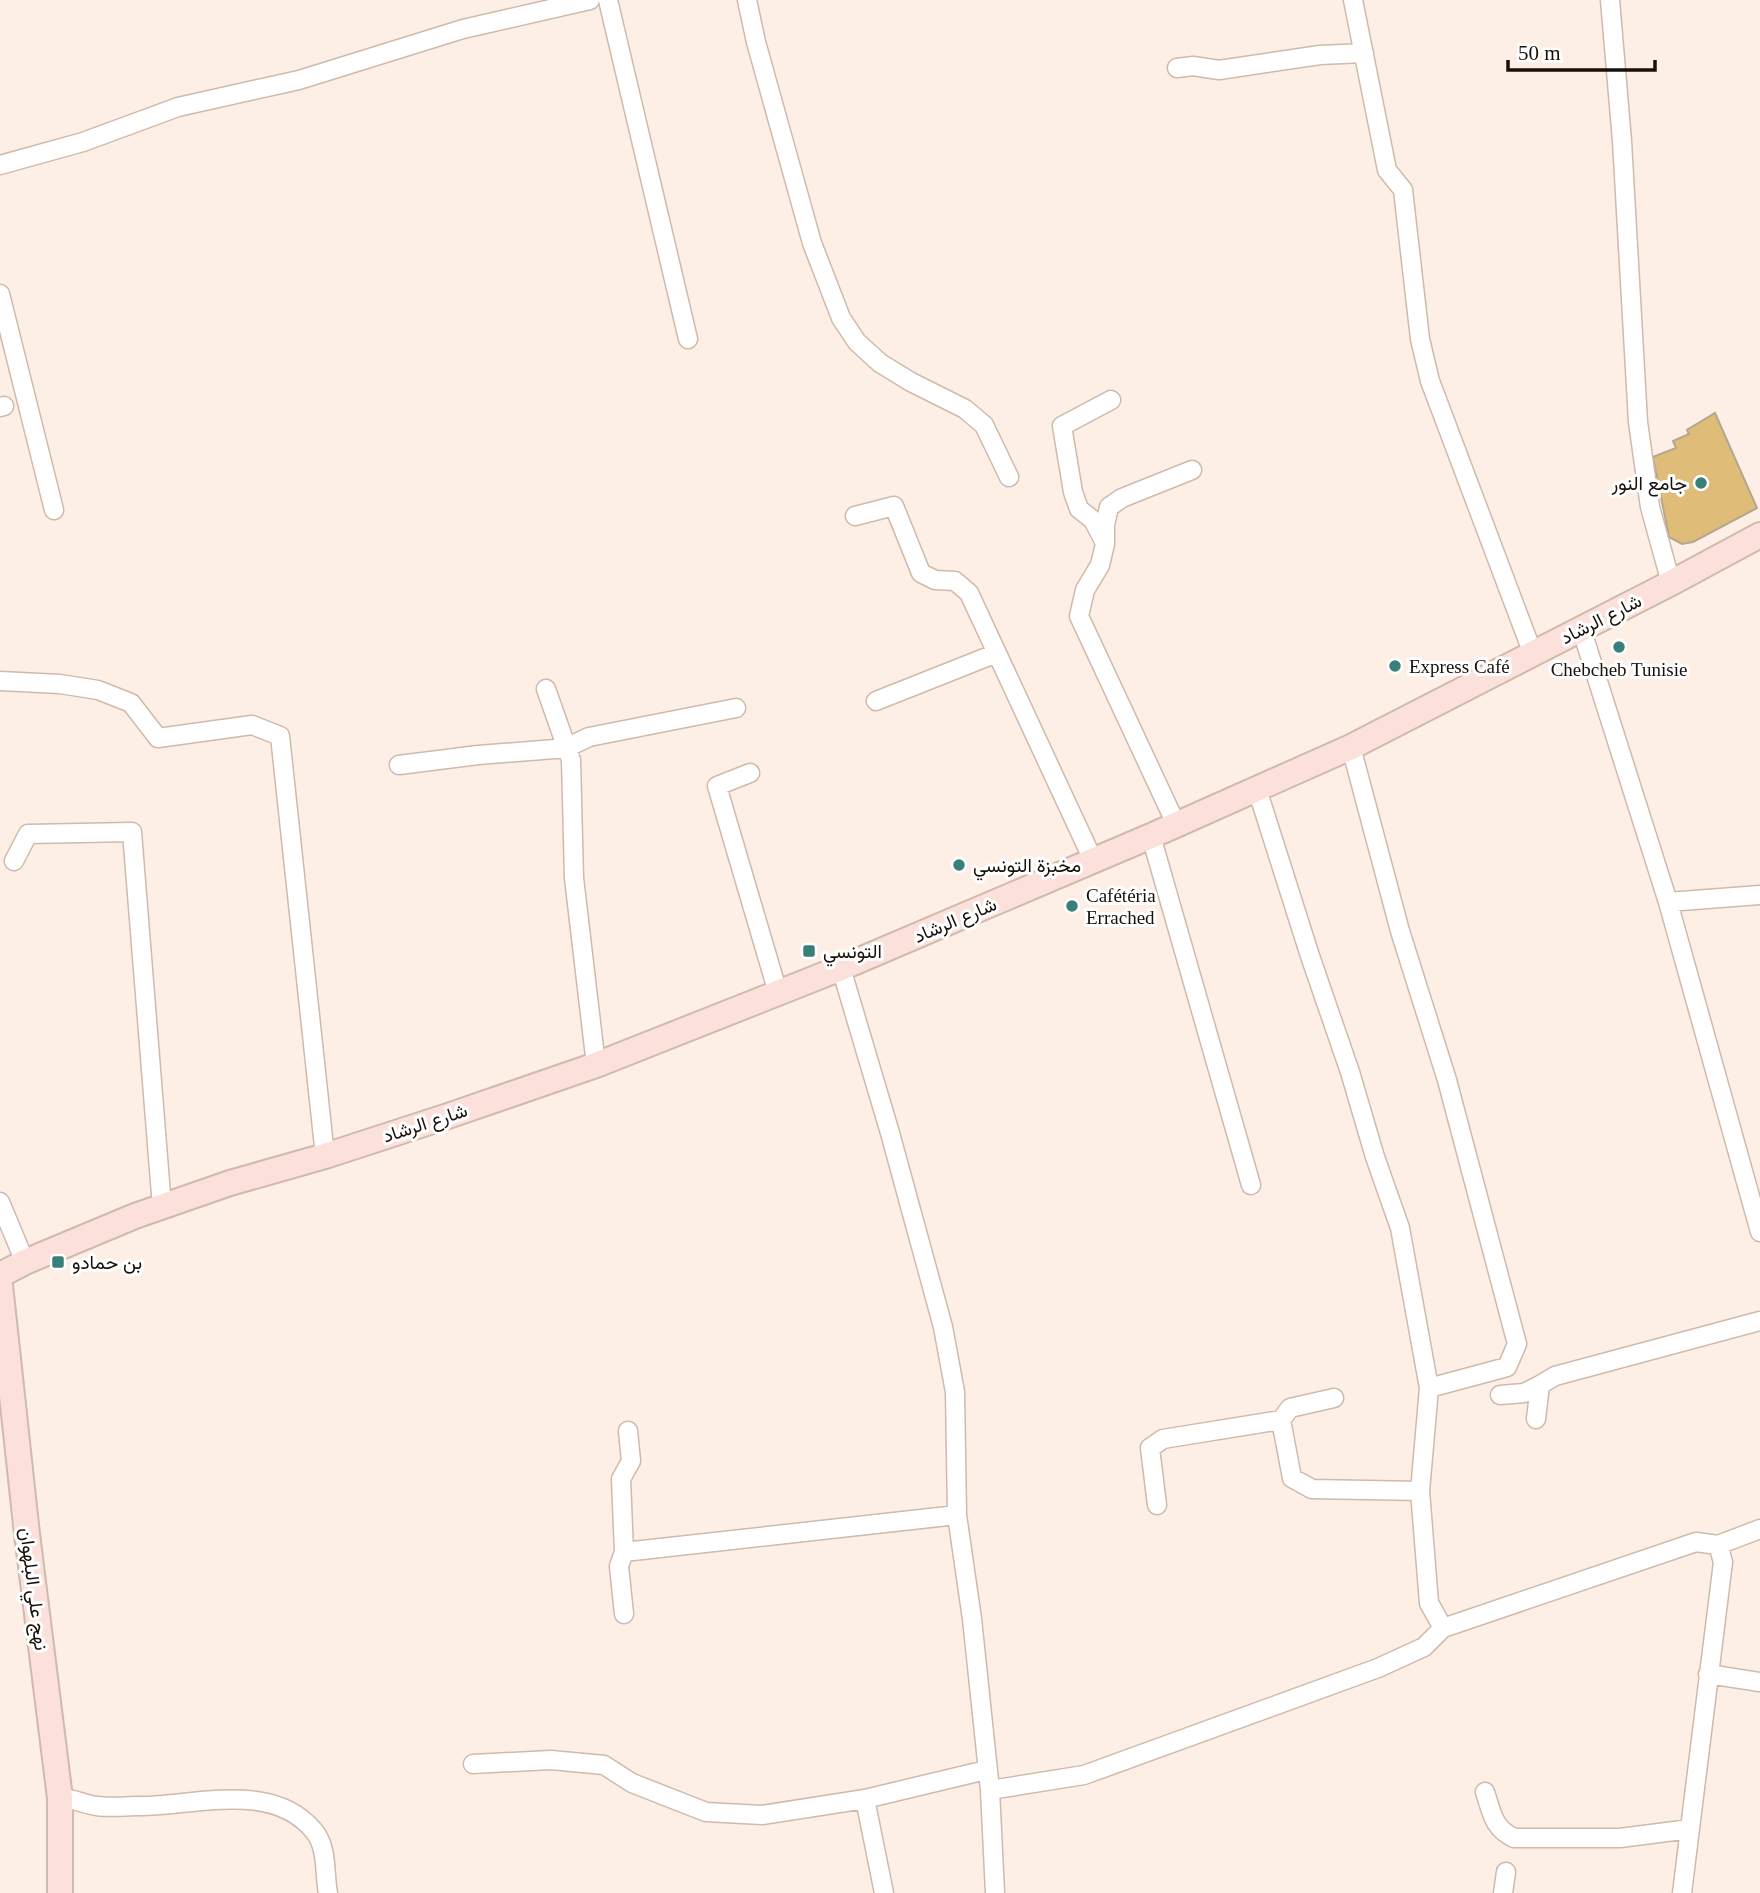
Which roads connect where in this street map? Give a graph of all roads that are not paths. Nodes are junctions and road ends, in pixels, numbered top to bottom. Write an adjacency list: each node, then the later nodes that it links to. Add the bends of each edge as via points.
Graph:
1 (590, 0): 8 (street, via 463,29 299,80 178,107 83,142)
2 (608, 0): 10 (street)
3 (747, 0): 13 (street, via 809,232 841,318 857,342 880,363 965,409 984,425)
4 (1353, 0): 6 (street)
5 (1610, 0): 18 (street, via 1638,422 1650,507)
6 (1364, 52): 7 (street, via 1219,70); 21 (street, via 1387,170 1403,190 1420,339 1430,381)
7 (1177, 68)
8 (0, 164)
9 (0, 295): 14 (street)
10 (688, 339)
11 (1111, 400): 17 (street, via 1062,425 1079,509 1093,520)
12 (1192, 470): 17 (street, via 1109,507)
13 (1009, 477)
14 (54, 510)
15 (855, 516): 20 (street, via 894,506 921,573 935,580 955,581 969,593)
16 (1760, 535): 18 (street, شارع الرشاد)
17 (1105, 544): 31 (street, via 1079,615)
18 (1671, 583): 19 (street, شارع الرشاد)
19 (1581, 628): 21 (street, شارع الرشاد); 36 (street)
20 (997, 653): 24 (street); 33 (street)
21 (1533, 654): 27 (street, شارع الرشاد)
22 (0, 681): 40 (street, via 98,690 131,703 158,738 252,725 279,736)
23 (547, 689): 26 (street)
24 (876, 701)
25 (736, 708): 26 (street, via 589,737)
26 (568, 747): 28 (street); 39 (street, via 574,878)
27 (1351, 747): 30 (street, شارع الرشاد); 50 (street, via 1517,1344 1507,1367)
28 (399, 765)
29 (750, 773): 38 (street, via 717,786)
30 (1257, 789): 31 (street, شارع الرشاد); 50 (street, via 1401,1228)
31 (1176, 824): 32 (street, شارع الرشاد)
32 (1151, 836): 33 (street, شارع الرشاد); 41 (street)
33 (1093, 860): 37 (street, شارع الرشاد)
34 (13, 861): 43 (street, via 28,834 131,832)
35 (1760, 895): 36 (street)
36 (1668, 902): 44 (street)
37 (841, 968): 38 (street, شارع الرشاد); 58 (street, via 943,1327 955,1392)
38 (778, 993): 39 (street, شارع الرشاد)
39 (596, 1065): 40 (street, شارع الرشاد)
40 (325, 1156): 43 (street, شارع الرشاد)
41 (1251, 1185)
42 (0, 1202): 45 (street)
43 (162, 1207): 45 (street, شارع الرشاد)
44 (1760, 1232)
45 (25, 1262): 46 (street, شارع الرشاد)
46 (0, 1275)
47 (0, 1285): 70 (street, نهج علي البلهوان)
48 (1760, 1321): 49 (street, via 1555,1376)
49 (1540, 1385): 51 (street, via 1524,1393); 53 (street)
50 (1429, 1388): 56 (street)
51 (1500, 1395)
52 (1334, 1398): 54 (street, via 1290,1408)
53 (1536, 1419)
54 (1281, 1420): 56 (street, via 1292,1478 1312,1489); 57 (street, via 1163,1439 1150,1448)
55 (628, 1431): 61 (street, via 631,1461 621,1479)
56 (1420, 1491): 63 (street, via 1429,1603)
57 (1157, 1505)
58 (957, 1516): 61 (street); 67 (street)
59 (1760, 1529): 60 (street)
60 (1718, 1545): 63 (street, via 1696,1542); 64 (street, via 1723,1562)
61 (624, 1552): 62 (street, via 619,1566)
62 (624, 1614)
63 (1443, 1628): 68 (street, via 1424,1647 1377,1668 1159,1749 1084,1775)
64 (1709, 1674): 65 (street); 72 (street)
65 (1760, 1682)
66 (473, 1764): 71 (street, via 551,1760 604,1765 632,1783 706,1812 762,1815)
67 (986, 1770): 68 (street); 71 (street)
68 (990, 1790): 77 (street)
69 (1485, 1792): 72 (street, via 1501,1832 1514,1838 1620,1838)
70 (61, 1798): 74 (street, نهج علي البلهوان); 75 (street, via 96,1806 240,1799 268,1803 314,1831 324,1851)
71 (865, 1799): 76 (street)
72 (1690, 1829): 79 (street)
73 (1506, 1872): 78 (street)
74 (60, 1893)
75 (328, 1893)
76 (884, 1893)
77 (995, 1893)
78 (1503, 1893)
79 (1682, 1893)

